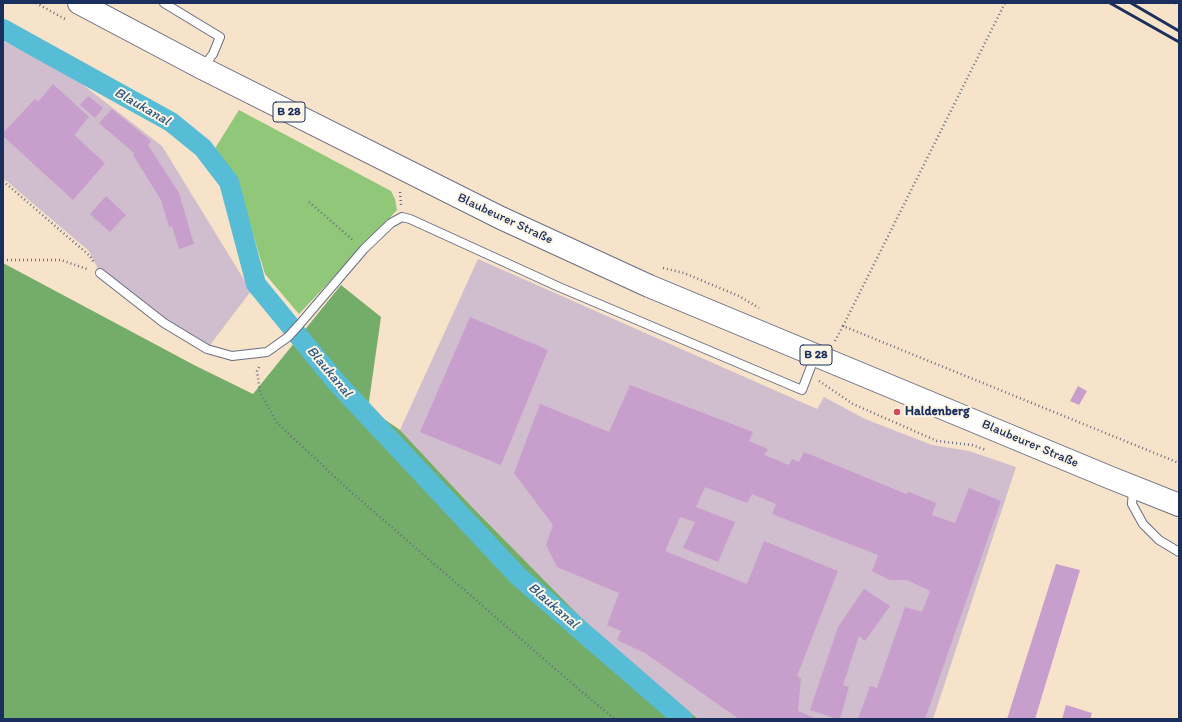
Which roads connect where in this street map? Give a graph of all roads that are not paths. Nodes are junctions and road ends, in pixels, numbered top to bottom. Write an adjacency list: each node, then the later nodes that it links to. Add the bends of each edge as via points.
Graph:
1 (78, 3): 3 (main road, Blaubeurer Straße / B 28)
2 (164, 3): 3 (lane, via 220,37 213,54)
3 (202, 68): 5 (main road, Blaubeurer Straße / B 28, via 501,218 649,286)
4 (100, 273): 5 (lane, via 164,323 207,349 232,356 267,352 300,325 364,249 391,223 402,217 802,390)
5 (816, 356): 6 (main road, Blaubeurer Straße / B 28)
6 (1133, 487): 7 (main road, Blaubeurer Straße / B 28); 8 (lane, via 1132,504 1144,524 1159,540)
7 (1179, 505)
8 (1179, 552)

